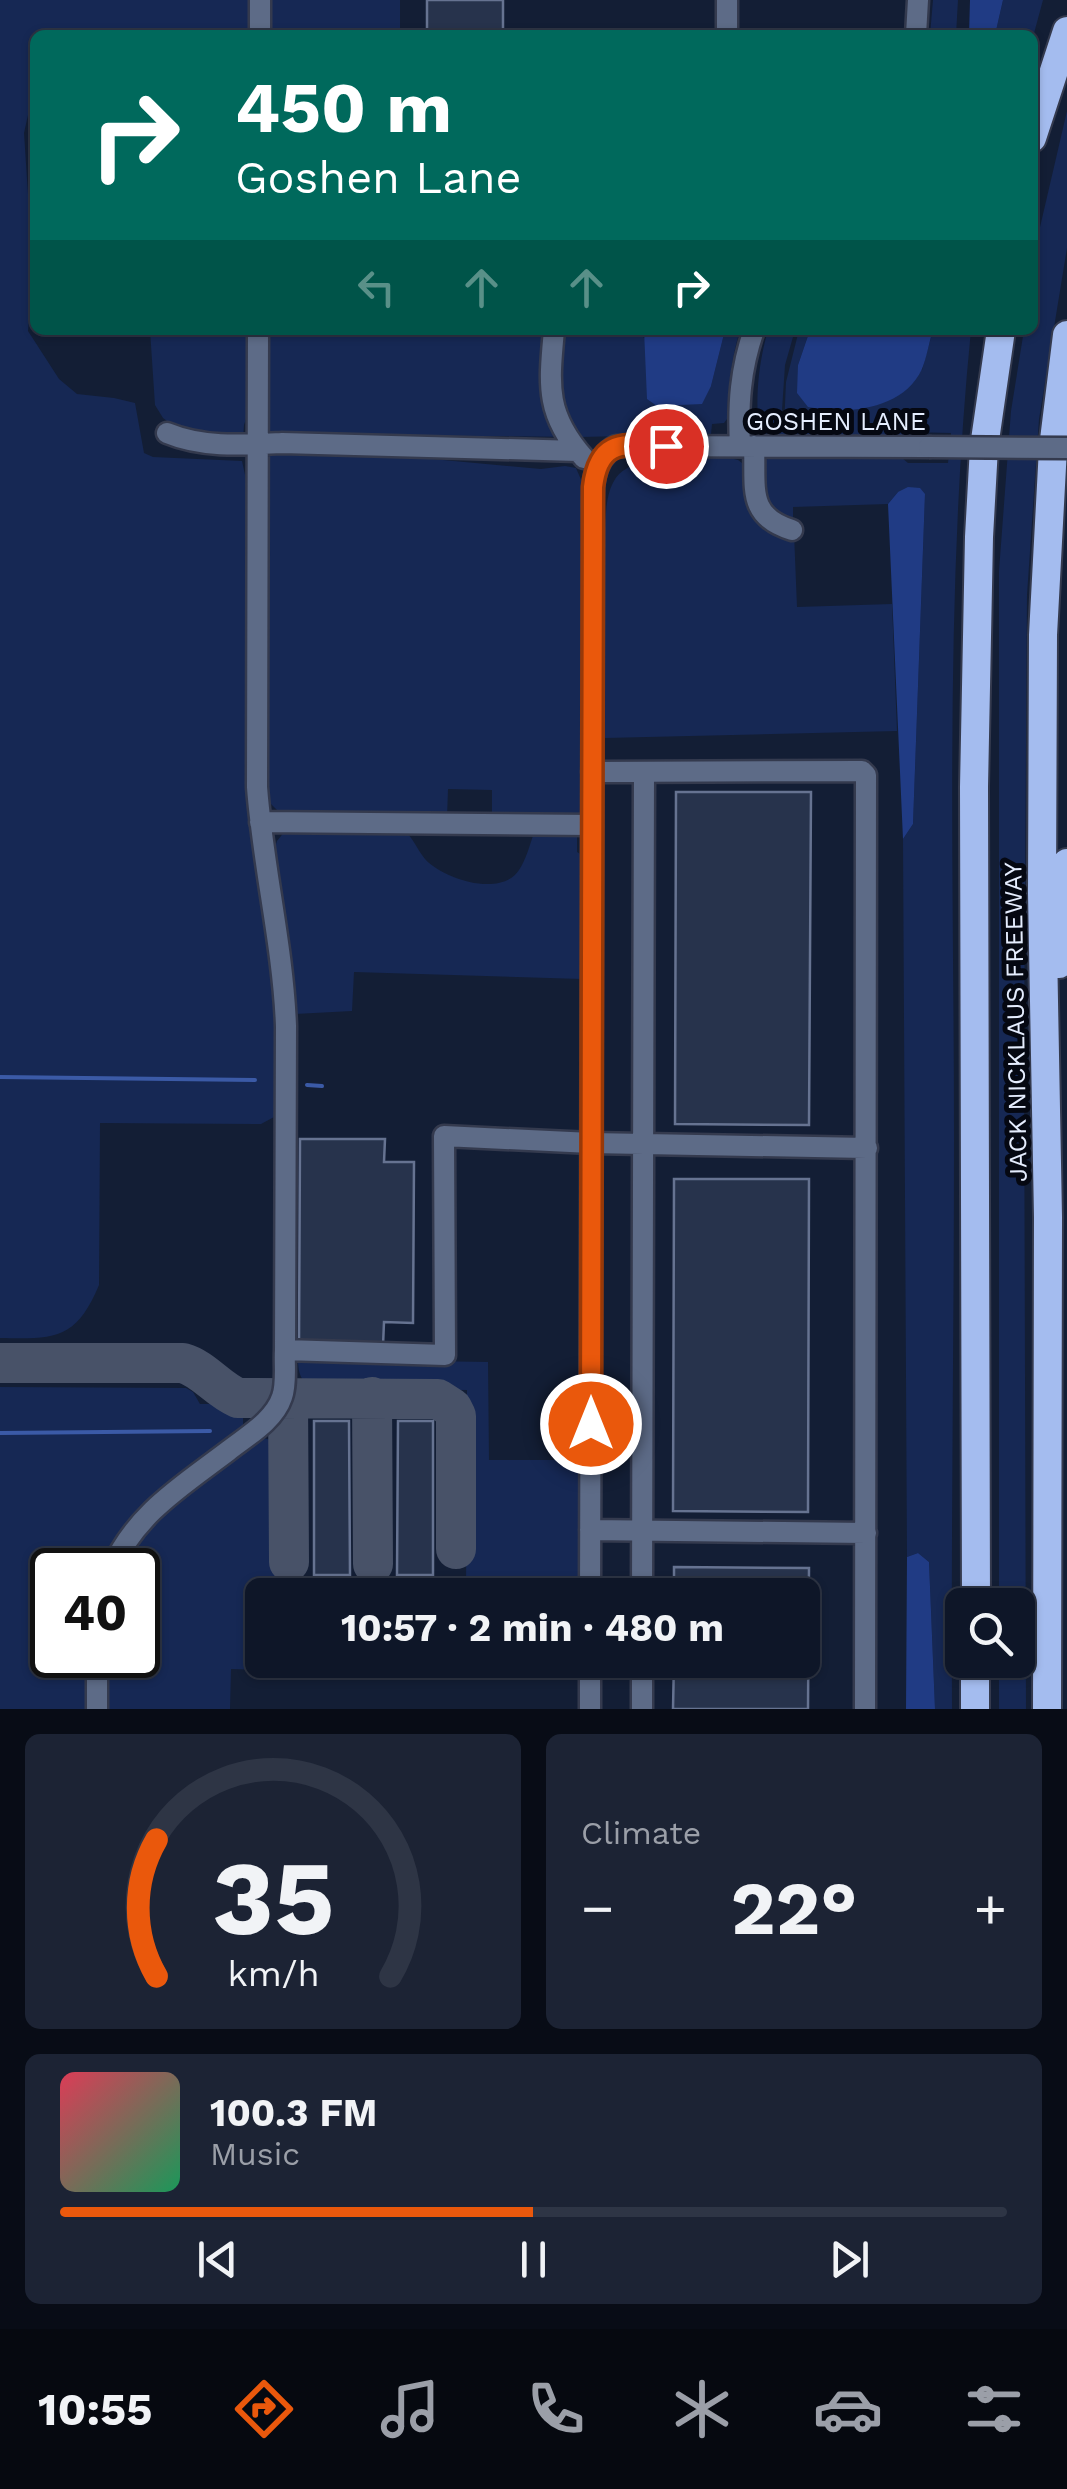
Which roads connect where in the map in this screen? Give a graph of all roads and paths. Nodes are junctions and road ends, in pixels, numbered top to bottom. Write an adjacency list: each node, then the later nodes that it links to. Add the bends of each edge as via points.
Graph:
1 (260, 0): 4 (street)
2 (727, 0): 5 (street)
3 (918, 0): 6 (street)
4 (260, 30)
5 (727, 30)
6 (916, 30)
7 (1067, 31): 8 (highway)
8 (1038, 120)
9 (258, 335): 15 (street)
10 (554, 335): 18 (street, via 554,413)
11 (752, 335): 16 (street, via 738,399)
12 (1000, 335): 37 (highway, JACK NICKLAUS FREEWAY, via 984,448 974,768)
13 (1067, 335): 26 (highway, JACK NICKLAUS FREEWAY, via 1043,635)
14 (167, 433): 15 (street, via 187,442)
15 (258, 444): 18 (street); 23 (street)
16 (747, 446): 17 (street, GOSHEN LANE, bridge); 19 (street, GOSHEN LANE, via 616,446); 20 (street, via 760,510 772,524)
17 (1067, 448)
18 (578, 451): 19 (street)
19 (595, 471): 21 (street)
20 (792, 530)
21 (592, 772): 22 (street); 24 (street)
22 (644, 772): 28 (street); 29 (street, via 866,775)
23 (260, 822): 24 (street); 30 (street, via 285,1001)
24 (592, 825): 27 (street)
25 (1067, 863): 26 (highway)
26 (1046, 1095): 47 (highway, JACK NICKLAUS FREEWAY)
27 (592, 1144): 28 (street); 30 (street, via 444,1136 444,1355); 31 (street)
28 (641, 1144): 29 (street); 32 (street)
29 (866, 1148): 33 (street)
30 (285, 1350): 34 (street, via 282,1396 274,1412 169,1495)
31 (590, 1530): 32 (street); 35 (street)
32 (642, 1531): 33 (street); 36 (street)
33 (866, 1532): 45 (street)
34 (123, 1548)
35 (590, 1578)
36 (642, 1578)
37 (976, 1588)
38 (97, 1678): 42 (street)
39 (590, 1678): 43 (street)
40 (642, 1678): 44 (street)
41 (976, 1678): 46 (highway)
42 (96, 1709)
43 (590, 1709)
44 (642, 1709)
45 (865, 1709)
46 (975, 1709)
47 (1047, 1709)

